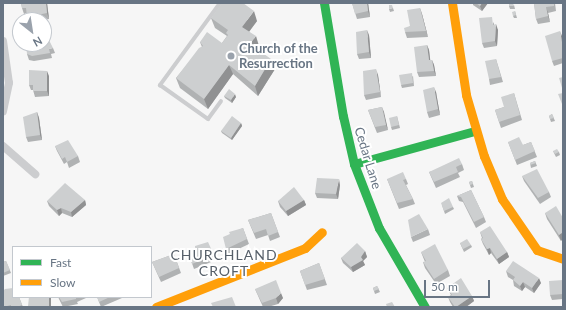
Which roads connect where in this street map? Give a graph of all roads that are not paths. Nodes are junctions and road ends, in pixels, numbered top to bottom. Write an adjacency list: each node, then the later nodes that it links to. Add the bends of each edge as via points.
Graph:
1 (220, 3): 5 (lane, via 160,85 208,119)
2 (324, 3): 9 (street, Cedar Lane, via 343,116)
3 (452, 3): 7 (street, via 466,95)
4 (3, 41): 6 (street, via 9,83)
5 (221, 101)
6 (3, 111)
7 (475, 131): 9 (street); 12 (street, via 502,199 525,235 537,250 545,255)
8 (3, 146): 10 (street)
9 (354, 164): 14 (street, Cedar Lane, via 379,228)
10 (35, 174)
11 (322, 232): 13 (street, via 305,248)
12 (563, 259)
13 (156, 307)
14 (425, 307)

